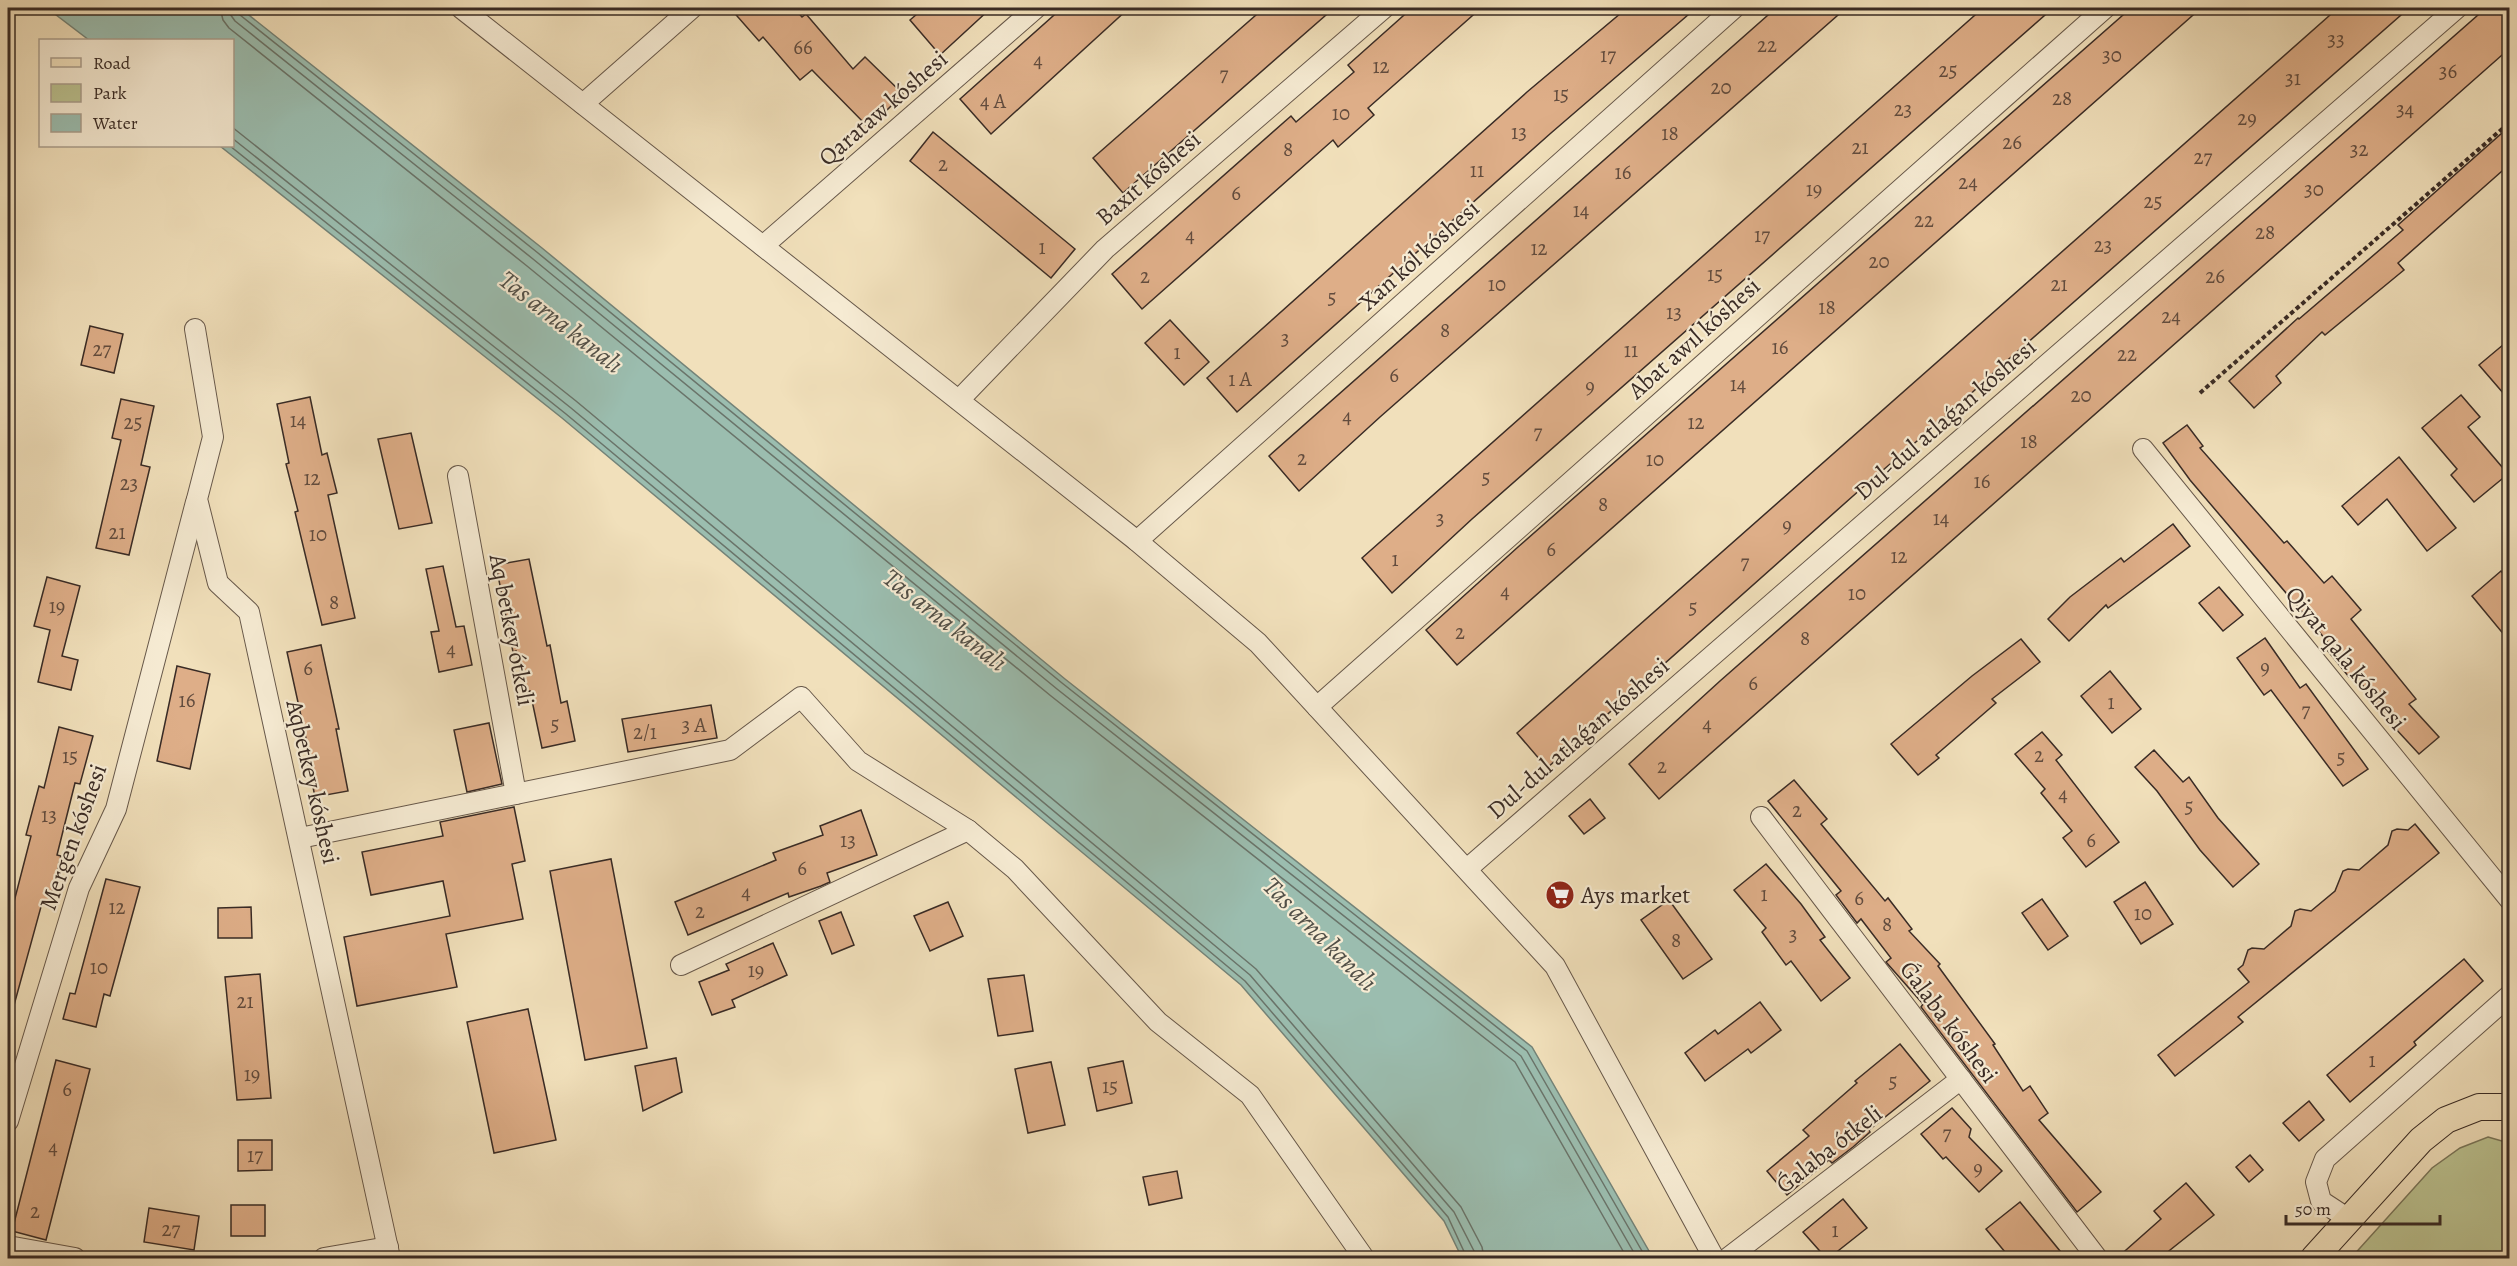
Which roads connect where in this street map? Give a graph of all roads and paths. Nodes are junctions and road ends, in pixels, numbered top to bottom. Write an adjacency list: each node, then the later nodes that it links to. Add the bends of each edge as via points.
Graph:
1 (461, 8): 8 (street)
2 (692, 8): 8 (street)
3 (1036, 8): 10 (street, Qarataw kóshesi)
4 (1384, 8): 13 (street, Baxıt kóshesi, via 1105,249)
5 (1734, 8): 17 (street, Xan kól kóshesi)
6 (2105, 8): 18 (street, Abat awıl kóshesi)
7 (2457, 8): 23 (street, Dul-dul atlaǵan kóshesi)
8 (583, 104): 10 (street)
9 (2510, 122): 12 (path)
10 (763, 246): 13 (street)
11 (195, 329): 16 (street, Aqbetkey kóshesi, via 213,437)
12 (2200, 393)
13 (959, 400): 17 (street)
14 (2143, 449): 24 (street, Qiyat qala kóshesi)
15 (458, 476): 19 (street, Aq betkey ótkeli)
16 (197, 499): 22 (street, Aqbetkey kóshesi, via 218,583 249,612); 29 (street, Mergen kóshesi, via 116,809 79,888)
17 (1137, 541): 18 (street, via 1258,643)
18 (1317, 708): 23 (street)
19 (516, 794): 21 (street, via 730,750 801,696 858,761); 22 (street)
20 (1761, 817): 27 (street, Ǵalaba kóshesi)
21 (968, 830): 25 (street); 35 (street, via 1014,869 1158,1022 1250,1095)
22 (300, 838): 32 (street, Aqbetkey kóshesi)
23 (1467, 869): 36 (street, via 1555,966)
24 (2510, 900)
25 (681, 965)
26 (2510, 995): 30 (street, via 2325,1159 2316,1182 2321,1201)
27 (1960, 1079): 37 (street, Ǵalaba ótkeli); 38 (street, Ǵalaba kóshesi)
28 (2510, 1107): 30 (main road, via 2479,1107 2446,1120 2421,1140)
29 (8, 1121)
30 (2350, 1220): 39 (main road)
31 (8, 1246): 33 (street)
32 (389, 1253): 34 (street)
33 (75, 1258)
34 (324, 1258)
35 (1364, 1258)
36 (1714, 1258)
37 (1728, 1258)
38 (2097, 1258)
39 (2314, 1258)

